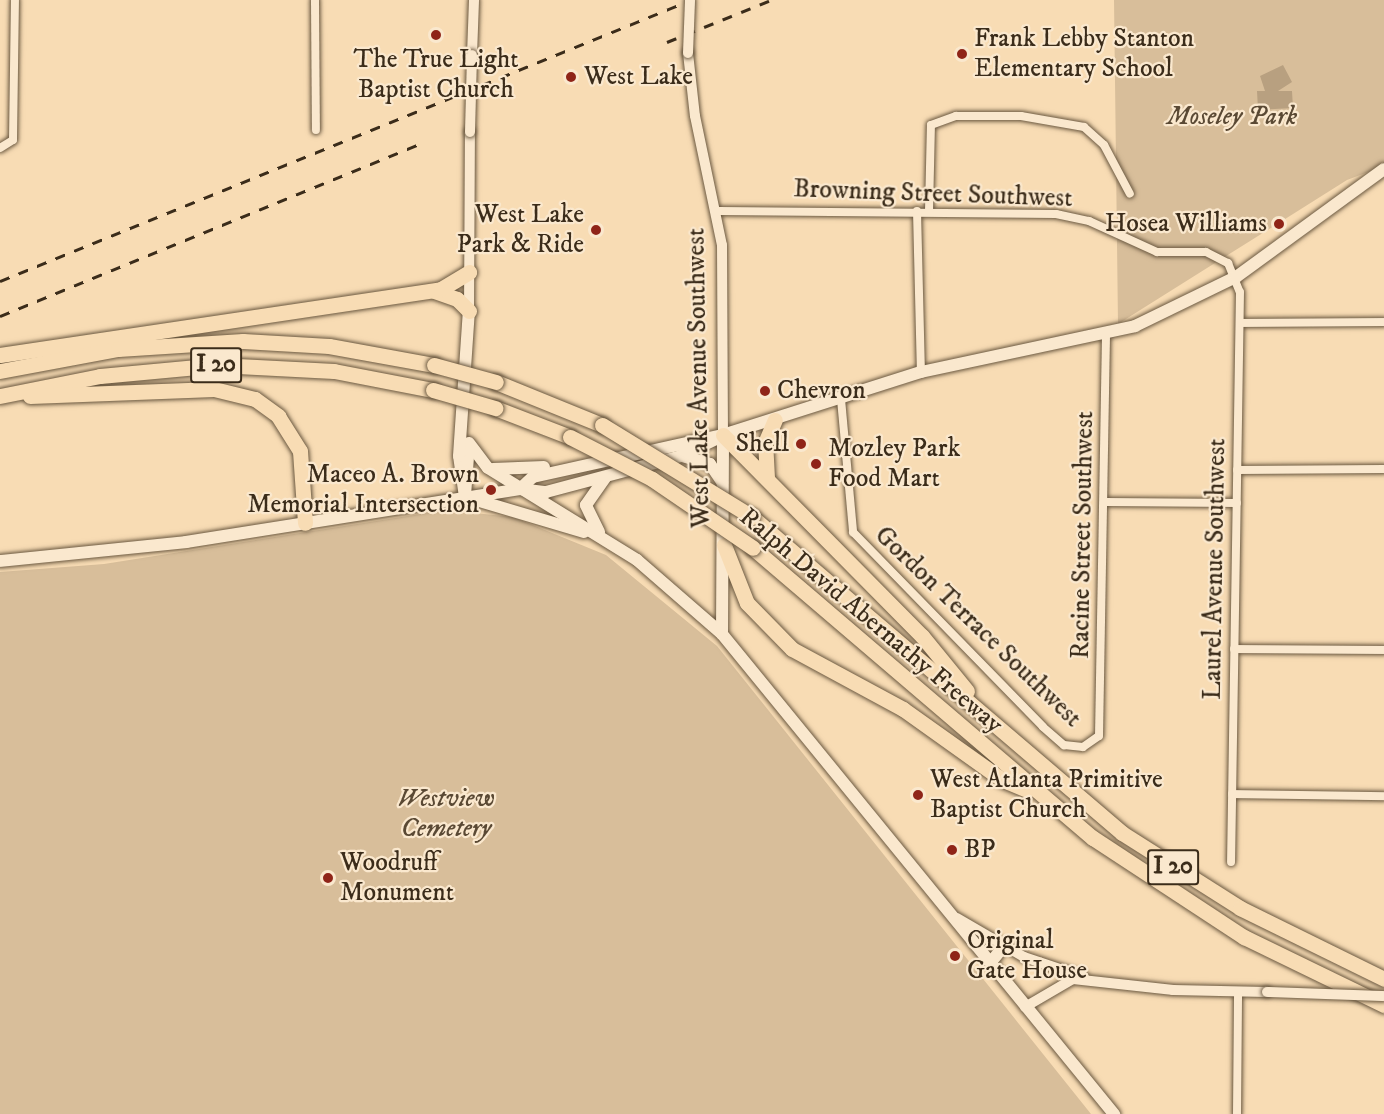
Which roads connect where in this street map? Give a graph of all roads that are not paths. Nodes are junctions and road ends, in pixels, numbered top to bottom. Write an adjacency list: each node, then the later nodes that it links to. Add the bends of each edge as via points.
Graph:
1 (15, 0): 6 (street, via 13,140)
2 (315, 0): 5 (street)
3 (474, 0): 12 (street, bridge)
4 (690, 0): 9 (street, West Lake Avenue Southwest, bridge, via 688,52 695,116)
5 (316, 130)
6 (0, 148)
7 (1384, 169): 13 (main road)
8 (1130, 194): 11 (street, via 1104,145 1084,127 1021,116 956,116 931,125)
9 (719, 211): 10 (street, Browning Street Southwest); 26 (street, West Lake Avenue Southwest)
10 (917, 211): 11 (street, Browning Street Southwest); 21 (street)
11 (929, 211): 13 (street, Browning Street Southwest, via 1056,214 1089,222 1157,252 1215,254)
12 (469, 272): 14 (highway, via 449,286); 15 (street)
13 (1236, 277): 17 (street, Laurel Avenue Southwest); 18 (main road, via 1180,307)
14 (431, 290): 15 (highway, via 457,299); 19 (highway)
15 (469, 311): 24 (main road)
16 (1384, 322): 17 (street)
17 (1240, 323): 31 (street, Laurel Avenue Southwest)
18 (1106, 335): 21 (main road); 37 (street, Racine Street Southwest)
19 (0, 355)
20 (0, 371): 46 (highway, Ralph David Abernathy Freeway / I 20, bridge, via 129,348 243,341 329,346 434,365 496,382 602,425 752,518)
21 (921, 372): 23 (main road)
22 (0, 397): 39 (highway, via 202,389 246,395 278,416 300,451); 49 (highway, Ralph David Abernathy Freeway / I 20, bridge, via 100,376 218,365 334,371 433,390 495,408 570,437 652,479 753,548)
23 (841, 399): 25 (main road); 47 (street, Gordon Terrace Southwest, via 849,522 867,551 1056,739 1073,748)
24 (464, 420): 27 (main road); 36 (main road, via 458,479)
25 (775, 420): 26 (main road); 33 (highway, via 765,443)
26 (723, 435): 28 (main road); 29 (main road, via 699,429 546,467); 33 (highway); 34 (main road, West Lake Avenue Southwest); 35 (main road, via 533,477)
27 (469, 443): 29 (main road); 36 (main road)
28 (681, 456): 32 (main road); 34 (main road, via 710,464)
29 (488, 468): 35 (main road)
30 (1384, 469): 31 (street)
31 (1238, 470): 38 (street, Laurel Avenue Southwest)
32 (605, 478): 35 (main road, via 546,492); 40 (main road, via 586,505)
33 (767, 478): 46 (highway, via 922,636)
34 (723, 483): 41 (main road, West Lake Avenue Southwest)
35 (520, 489): 36 (main road); 40 (main road)
36 (465, 496): 39 (main road); 40 (main road)
37 (1105, 502): 38 (street); 47 (street, Racine Street Southwest)
38 (1237, 503): 44 (street, Laurel Avenue Southwest)
39 (305, 523): 42 (main road)
40 (604, 538): 43 (main road, via 672,588)
41 (724, 545): 43 (main road, West Lake Avenue Southwest); 49 (highway, via 747,603 792,649 903,709 1001,779)
42 (0, 561)
43 (722, 634): 52 (main road)
44 (1234, 649): 45 (street); 48 (street, Laurel Avenue Southwest)
45 (1384, 650)
46 (987, 717): 55 (highway, Ralph David Abernathy Freeway / I 20, via 1131,839 1274,927)
47 (1099, 736)
48 (1232, 794): 50 (street); 51 (street, Laurel Avenue Southwest)
49 (1040, 795): 59 (highway, Ralph David Abernathy Freeway / I 20, via 1200,911)
50 (1384, 796)
51 (1231, 862)
52 (956, 917): 53 (street); 54 (main road)
53 (1004, 946): 54 (main road); 56 (street)
54 (991, 962): 60 (main road)
55 (1384, 979)
56 (1092, 980): 57 (street); 60 (street, via 1061,984)
57 (1238, 993): 58 (street, bridge); 62 (street)
58 (1384, 996)
59 (1384, 1005)
60 (1025, 1007): 61 (main road)
61 (1114, 1114)
62 (1237, 1114)

